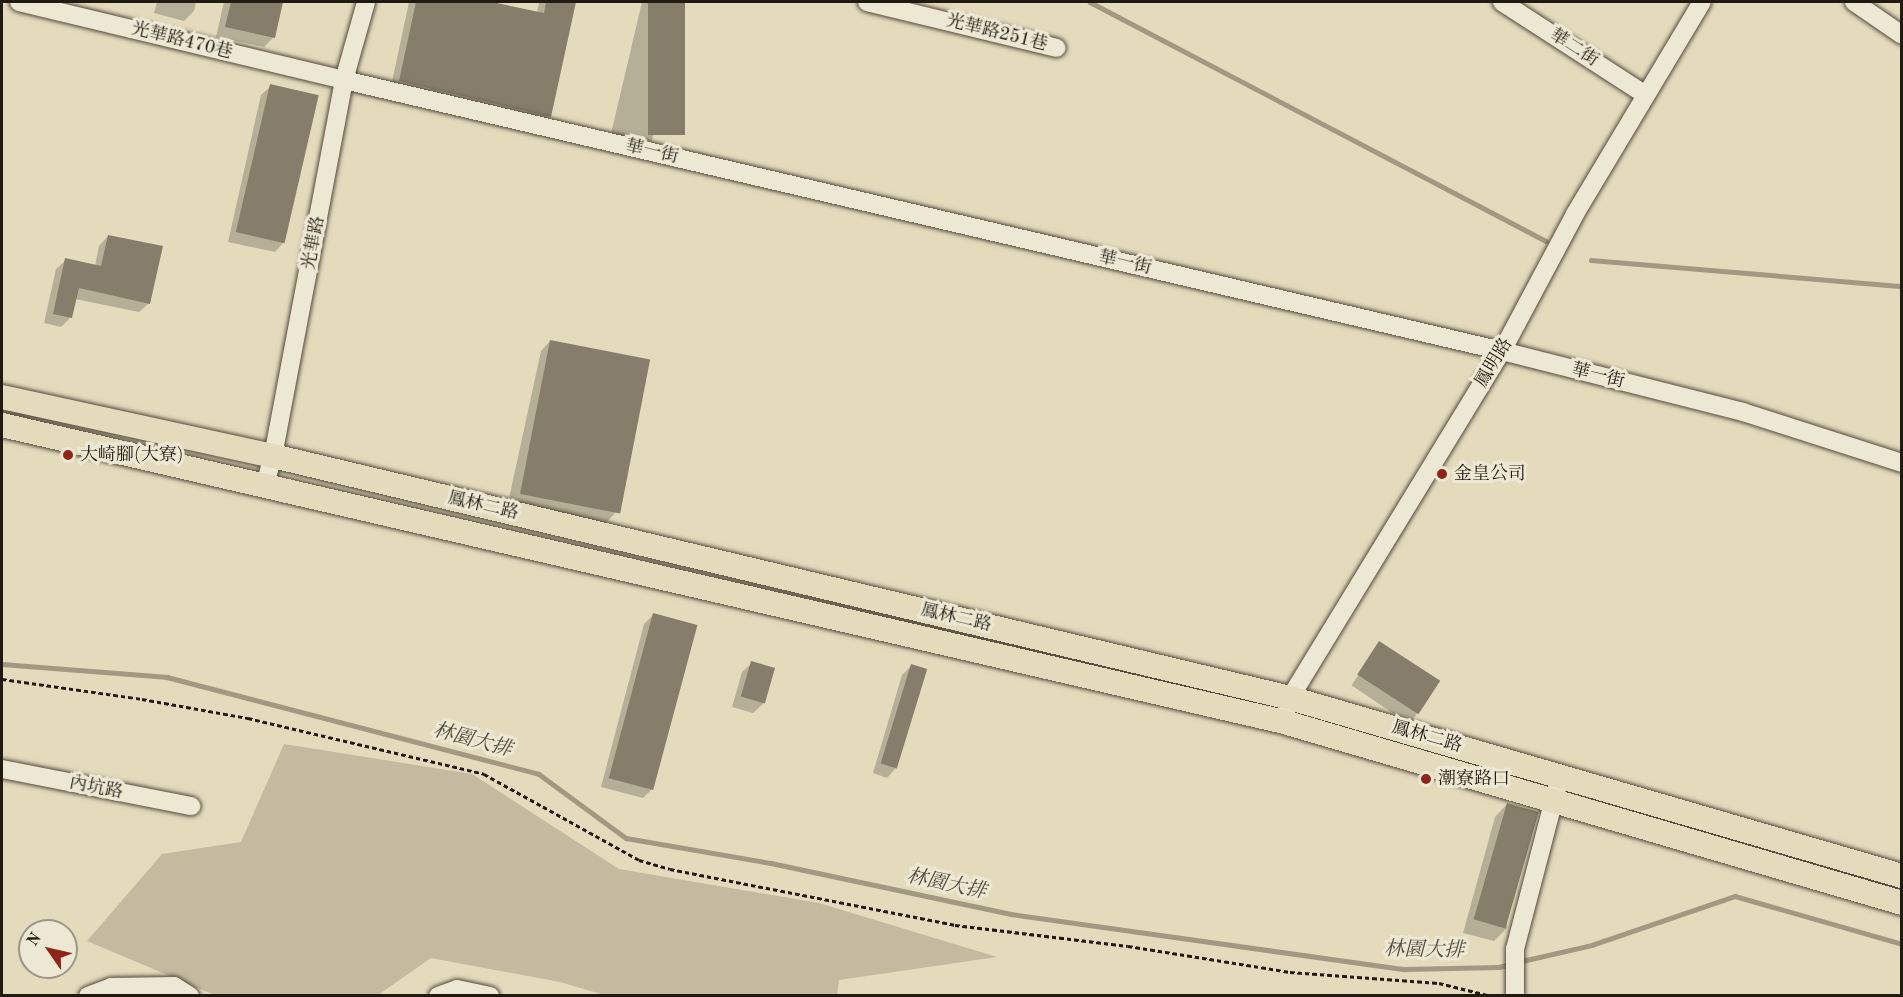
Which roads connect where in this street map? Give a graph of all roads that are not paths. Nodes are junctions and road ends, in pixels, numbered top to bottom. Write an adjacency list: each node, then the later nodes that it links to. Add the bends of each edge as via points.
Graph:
1 (19, 2): 9 (street, 光華路470巷)
2 (366, 2): 9 (street, 光華路)
3 (867, 2): 8 (street, 光華路251巷)
4 (1502, 2): 10 (street, 華二街)
5 (1702, 2): 10 (street, 鳳明路)
6 (1854, 2): 7 (street)
7 (1902, 35)
8 (1057, 48)
9 (344, 80): 11 (street, 華一街); 14 (street, 光華路)
10 (1646, 95): 11 (street, 鳳明路, via 1575,214)
11 (1502, 351): 15 (street, 華一街, via 1743,412); 17 (street, 鳳明路)
12 (2, 397): 14 (main road, 鳳林二路)
13 (2, 425): 16 (main road, 鳳林二路)
14 (273, 456): 16 (street, 光華路); 17 (main road, 鳳林二路)
15 (1902, 463)
16 (265, 485): 18 (main road, 鳳林二路)
17 (1290, 698): 18 (street, 鳳明路); 20 (main road, 鳳林二路)
18 (1284, 722): 21 (main road, 鳳林二路)
19 (2, 769): 22 (street, 內坑路)
20 (1560, 775): 21 (street); 23 (main road, 鳳林二路)
21 (1554, 800): 24 (main road, 鳳林二路); 25 (street, via 1515,949)
22 (190, 806)
23 (1902, 876)
24 (1902, 903)
25 (1515, 993)
26 (88, 996): 27 (street, via 111,987 174,986)
27 (190, 996)
28 (438, 996): 29 (street, via 457,989)
29 (490, 996)

